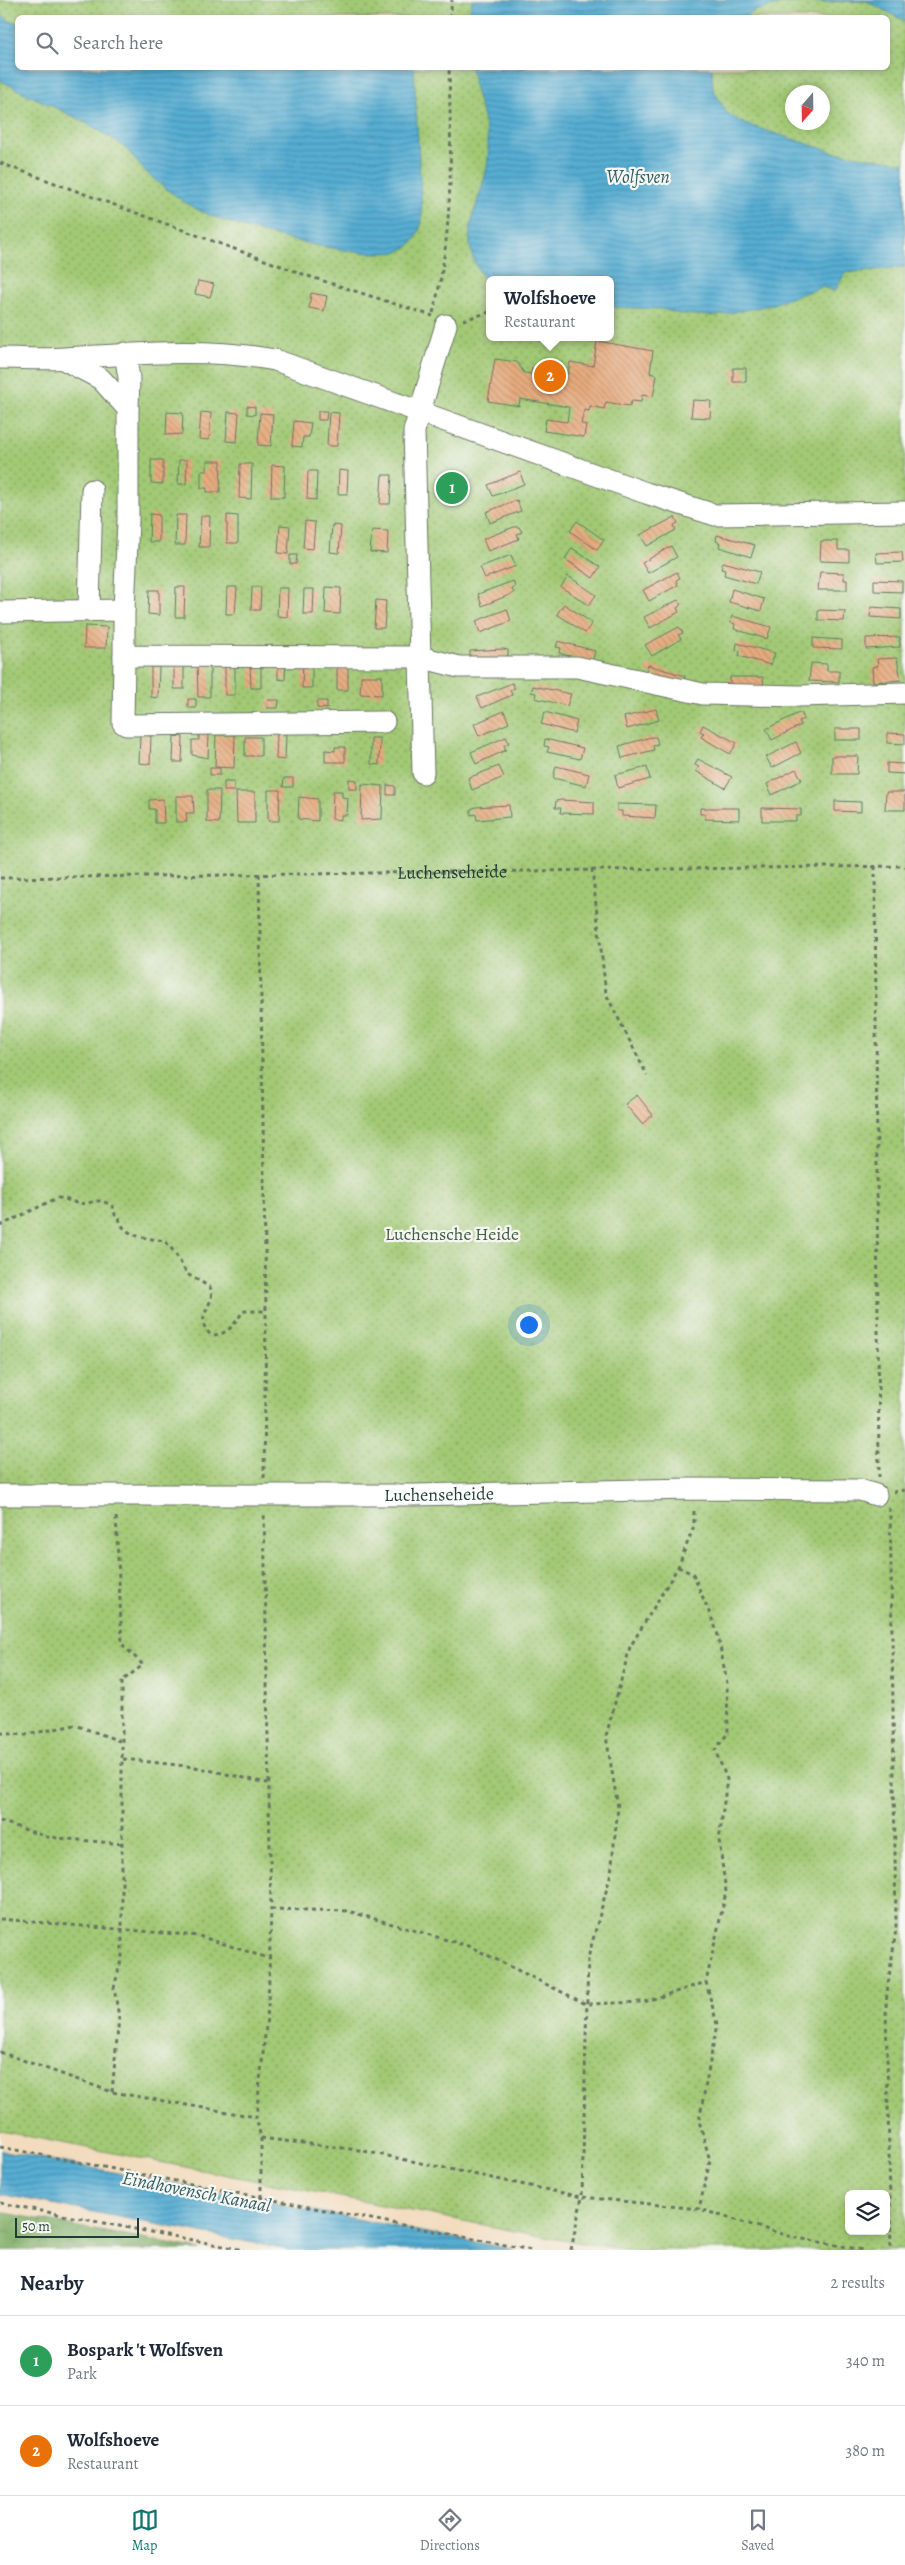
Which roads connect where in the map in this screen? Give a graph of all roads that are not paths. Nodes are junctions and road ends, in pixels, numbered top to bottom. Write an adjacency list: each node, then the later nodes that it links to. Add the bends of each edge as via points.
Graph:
1 (439, 320): 6 (street)
2 (125, 353): 4 (street); 5 (street, via 129,378); 6 (street, via 216,352 275,360)
3 (0, 358): 4 (street)
4 (63, 358): 5 (street, via 101,379)
5 (128, 409): 9 (street)
6 (419, 411): 8 (street, via 715,515); 13 (street, via 414,432)
7 (92, 490): 10 (street)
8 (905, 512)
9 (124, 610): 10 (street); 12 (street)
10 (89, 611): 11 (street)
11 (0, 612)
12 (124, 656): 13 (street); 15 (street, via 126,725)
13 (420, 657): 14 (street, via 459,667 577,667 703,694); 16 (street)
14 (905, 693)
15 (384, 722)
16 (423, 773)
17 (0, 1495): 18 (street, Luchenseheide, via 264,1496 691,1489 860,1490)
18 (876, 1495)

